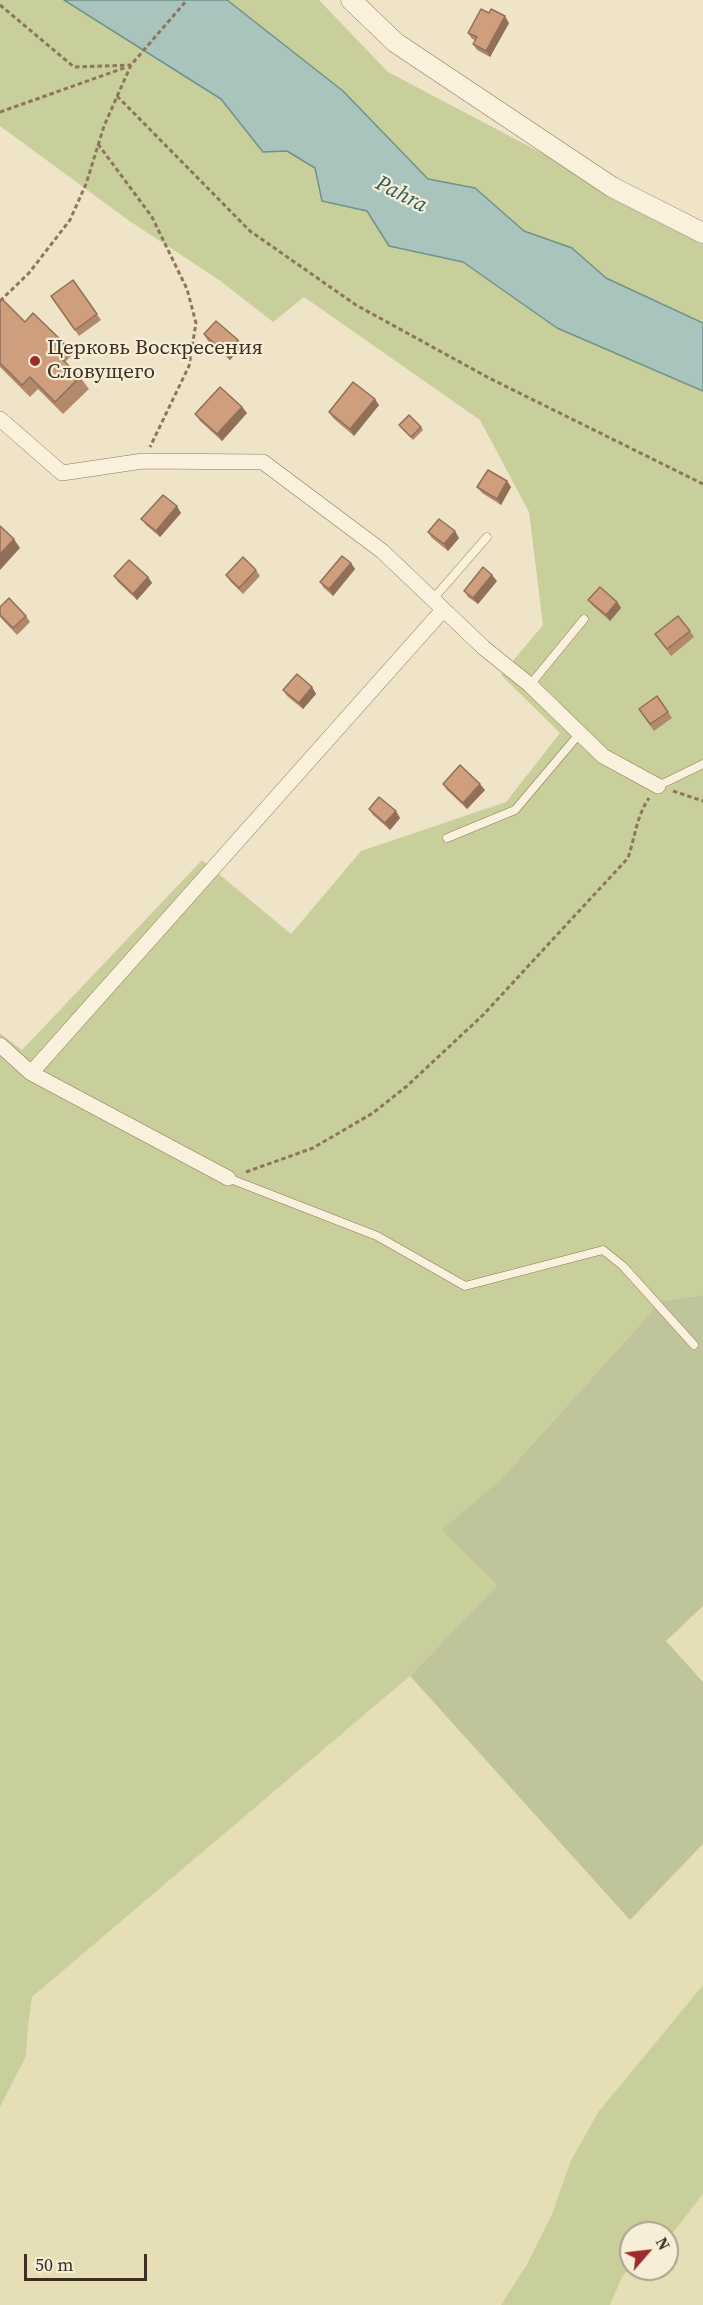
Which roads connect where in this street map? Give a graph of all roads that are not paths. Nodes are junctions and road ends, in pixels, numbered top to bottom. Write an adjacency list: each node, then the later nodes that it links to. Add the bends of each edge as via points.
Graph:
1 (351, 0): 2 (street, via 396,43 612,187)
2 (703, 233)
3 (0, 419): 5 (street, via 62,473 143,460 263,462 382,551)
4 (487, 537): 5 (lane)
5 (438, 605): 7 (street); 13 (street)
6 (584, 619): 7 (lane)
7 (530, 685): 8 (street)
8 (580, 733): 10 (street, via 603,756); 11 (lane, via 515,810)
9 (703, 764): 10 (lane)
10 (658, 786)
11 (447, 838)
12 (0, 1045): 13 (street)
13 (31, 1073): 14 (street)
14 (228, 1178): 15 (lane, via 377,1236 465,1286 603,1250 623,1266)
15 (694, 1345)

